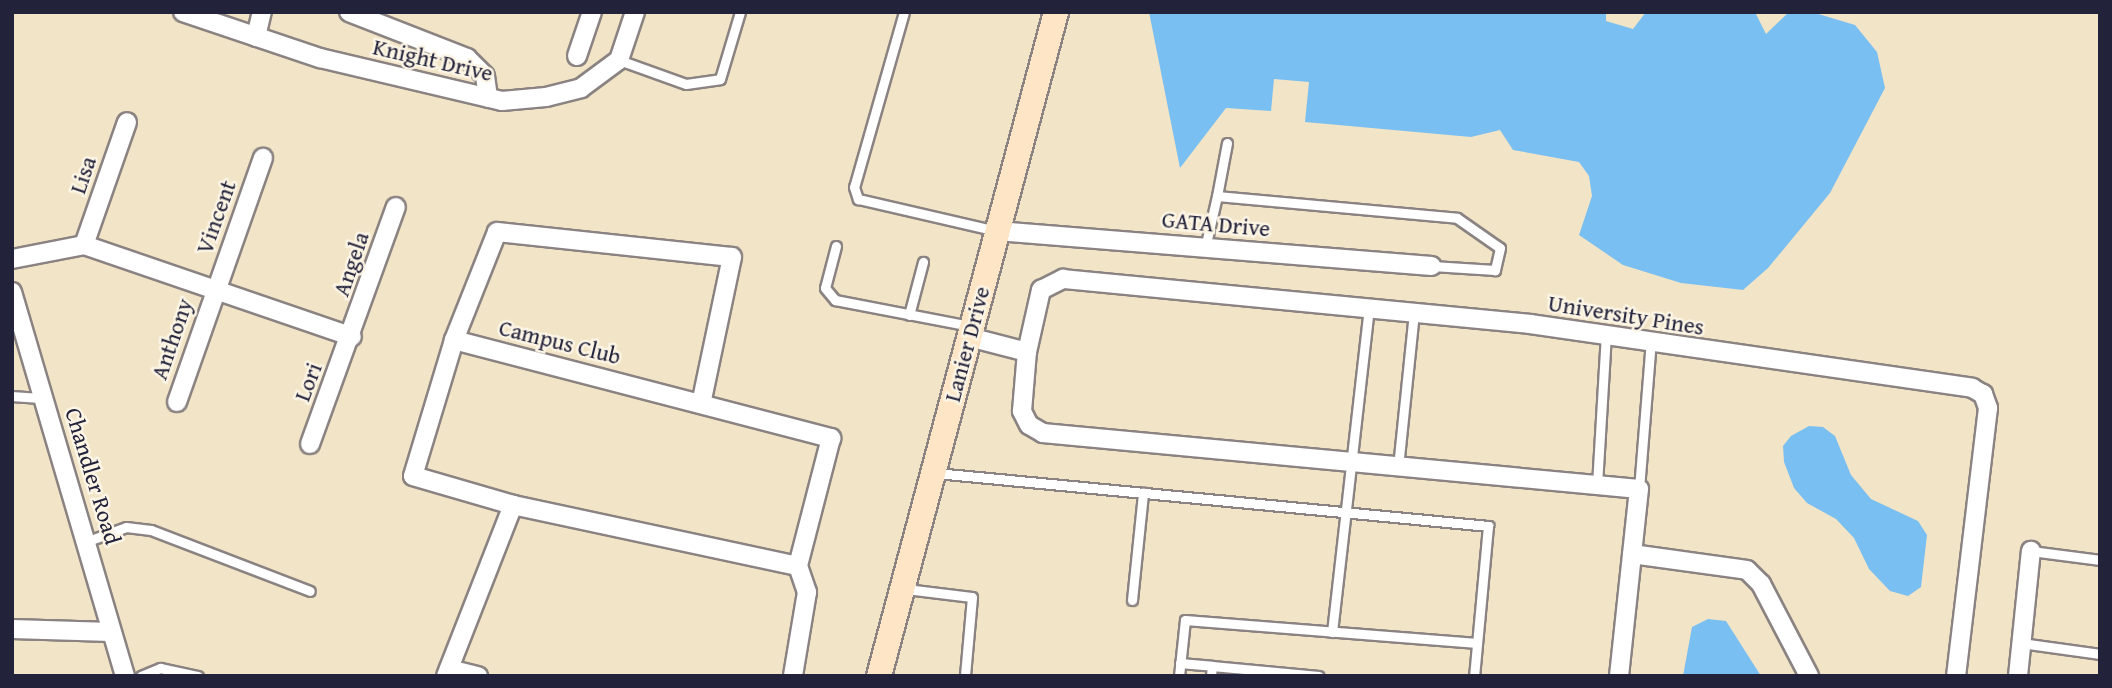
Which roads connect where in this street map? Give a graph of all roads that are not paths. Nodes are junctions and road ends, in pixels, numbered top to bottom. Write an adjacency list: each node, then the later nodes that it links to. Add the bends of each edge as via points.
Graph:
1 (183, 12): 9 (street, Knight Drive)
2 (262, 12): 9 (street)
3 (349, 12): 12 (street, via 467,58 485,76)
4 (592, 12): 10 (street)
5 (635, 12): 11 (street)
6 (740, 12): 11 (lane, via 720,79 686,84)
7 (904, 12): 18 (lane, via 854,187 858,199)
8 (1056, 12): 18 (street, Lanier Drive)
9 (256, 37): 12 (street, Knight Drive, via 320,58)
10 (577, 56)
11 (619, 60): 12 (street, Knight Drive, via 581,88 545,97 502,101)
12 (488, 97)
13 (127, 122): 19 (street, Lisa)
14 (1227, 143): 16 (lane)
15 (263, 158): 26 (street, Vincent)
16 (1217, 196): 21 (lane); 24 (lane, via 1457,218 1500,248 1495,270)
17 (396, 207): 32 (street, Angela)
18 (997, 231): 21 (street, GATA Drive); 30 (street, Lanier Drive)
19 (84, 245): 22 (street); 26 (street)
20 (836, 246): 29 (lane, via 825,288 835,300)
21 (1205, 248): 24 (street, GATA Drive)
22 (12, 259)
23 (923, 262): 29 (lane)
24 (1432, 266)
25 (12, 292): 37 (street, Chandler Road)
26 (214, 292): 32 (street); 38 (street, Anthony)
27 (1369, 308): 28 (street, University Pines); 35 (street, University Pines, via 1063,279 1041,290); 41 (lane)
28 (1414, 313): 31 (street, University Pines); 42 (lane)
29 (909, 314): 30 (lane)
30 (971, 332): 35 (street); 43 (street, Lanier Drive)
31 (1606, 334): 34 (street, University Pines); 44 (lane)
32 (352, 337): 40 (street, Lori)
33 (454, 340): 39 (street, Campus Club); 39 (street, via 497,232 732,257); 47 (street, via 414,476)
34 (1651, 341): 45 (lane); 78 (street, University Pines, via 1972,388 1983,394 1988,408)
35 (1027, 352): 41 (street, University Pines, via 1022,411 1029,425 1043,433)
36 (12, 396): 37 (lane)
37 (43, 398): 49 (street, Chandler Road)
38 (177, 402)
39 (701, 404): 53 (street, Campus Club, via 831,438)
40 (310, 444)
41 (1352, 462): 42 (street, University Pines); 48 (lane)
42 (1398, 467): 44 (street, University Pines)
43 (931, 472): 46 (lane); 54 (street, Lanier Drive)
44 (1597, 485): 45 (street, University Pines)
45 (1639, 489): 51 (street)
46 (1143, 493): 48 (lane); 56 (lane)
47 (513, 505): 53 (street); 65 (street)
48 (1346, 512): 59 (lane); 60 (lane, via 1488,526)
49 (88, 541): 55 (lane, via 127,527 151,530); 58 (street, Chandler Road)
50 (2031, 551): 52 (lane); 61 (street)
51 (1632, 554): 76 (street); 77 (street, via 1747,570 1761,584)
52 (2100, 560)
53 (798, 566): 70 (street, Campus Club, via 807,592)
54 (902, 588): 71 (street, Lanier Drive); 72 (lane, via 972,597)
55 (310, 591)
56 (1132, 600)
57 (12, 629): 58 (street)
58 (111, 632): 66 (street, Chandler Road)
59 (1332, 632): 60 (lane); 63 (lane, via 1185,621)
60 (1477, 643): 75 (lane)
61 (2021, 643): 62 (lane); 79 (street)
62 (2100, 654)
63 (1180, 663): 64 (lane); 73 (lane)
64 (1212, 671): 74 (lane)
65 (447, 672): 69 (street)
66 (125, 676)
67 (141, 676): 68 (lane, via 160,668)
68 (198, 676)
69 (478, 676)
70 (793, 676)
71 (879, 676)
72 (965, 676)
73 (1179, 676)
74 (1319, 676)
75 (1474, 676)
76 (1619, 676)
77 (1809, 676)
78 (1956, 676)
79 (2018, 676)

